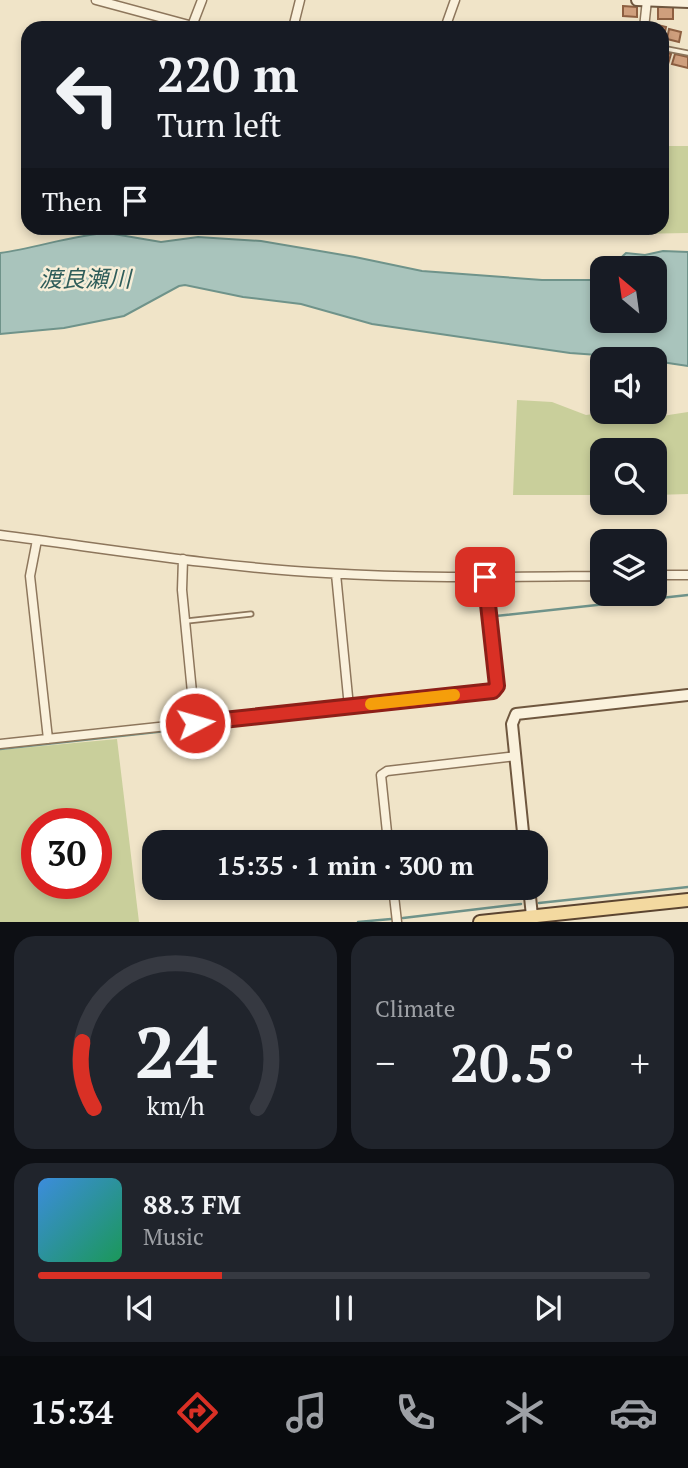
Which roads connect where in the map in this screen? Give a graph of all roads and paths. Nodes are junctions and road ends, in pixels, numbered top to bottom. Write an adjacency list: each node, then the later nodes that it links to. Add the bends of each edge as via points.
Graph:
1 (96, 0): 8 (street)
2 (202, 0): 9 (street)
3 (300, 0): 10 (street)
4 (455, 0): 11 (street)
5 (637, 0): 6 (street)
6 (647, 0): 7 (street); 12 (street)
7 (688, 2)
8 (174, 21)
9 (197, 21)
10 (295, 21)
11 (448, 21)
12 (645, 21)
13 (669, 50): 14 (lane)
14 (688, 54)
15 (0, 535): 16 (street)
16 (37, 540): 17 (street); 28 (street, via 30,576)
17 (183, 559): 18 (street); 24 (street)
18 (336, 573): 22 (street); 26 (street)
19 (667, 575): 20 (street)
20 (688, 575)
21 (590, 576): 22 (street)
22 (485, 577): 26 (street, via 497,686 493,691)
23 (251, 614): 24 (lane)
24 (185, 621): 27 (street)
25 (688, 695): 30 (street, via 516,715 512,724)
26 (349, 707): 27 (street)
27 (195, 723): 28 (street)
28 (48, 739): 29 (street)
29 (0, 744)
30 (516, 757): 31 (street, via 383,773); 32 (street)
31 (387, 830)
32 (523, 830)
33 (394, 900): 37 (street)
34 (530, 900): 36 (street)
35 (688, 900): 36 (main road)
36 (532, 916): 38 (main road)
37 (397, 922)
38 (480, 922)

